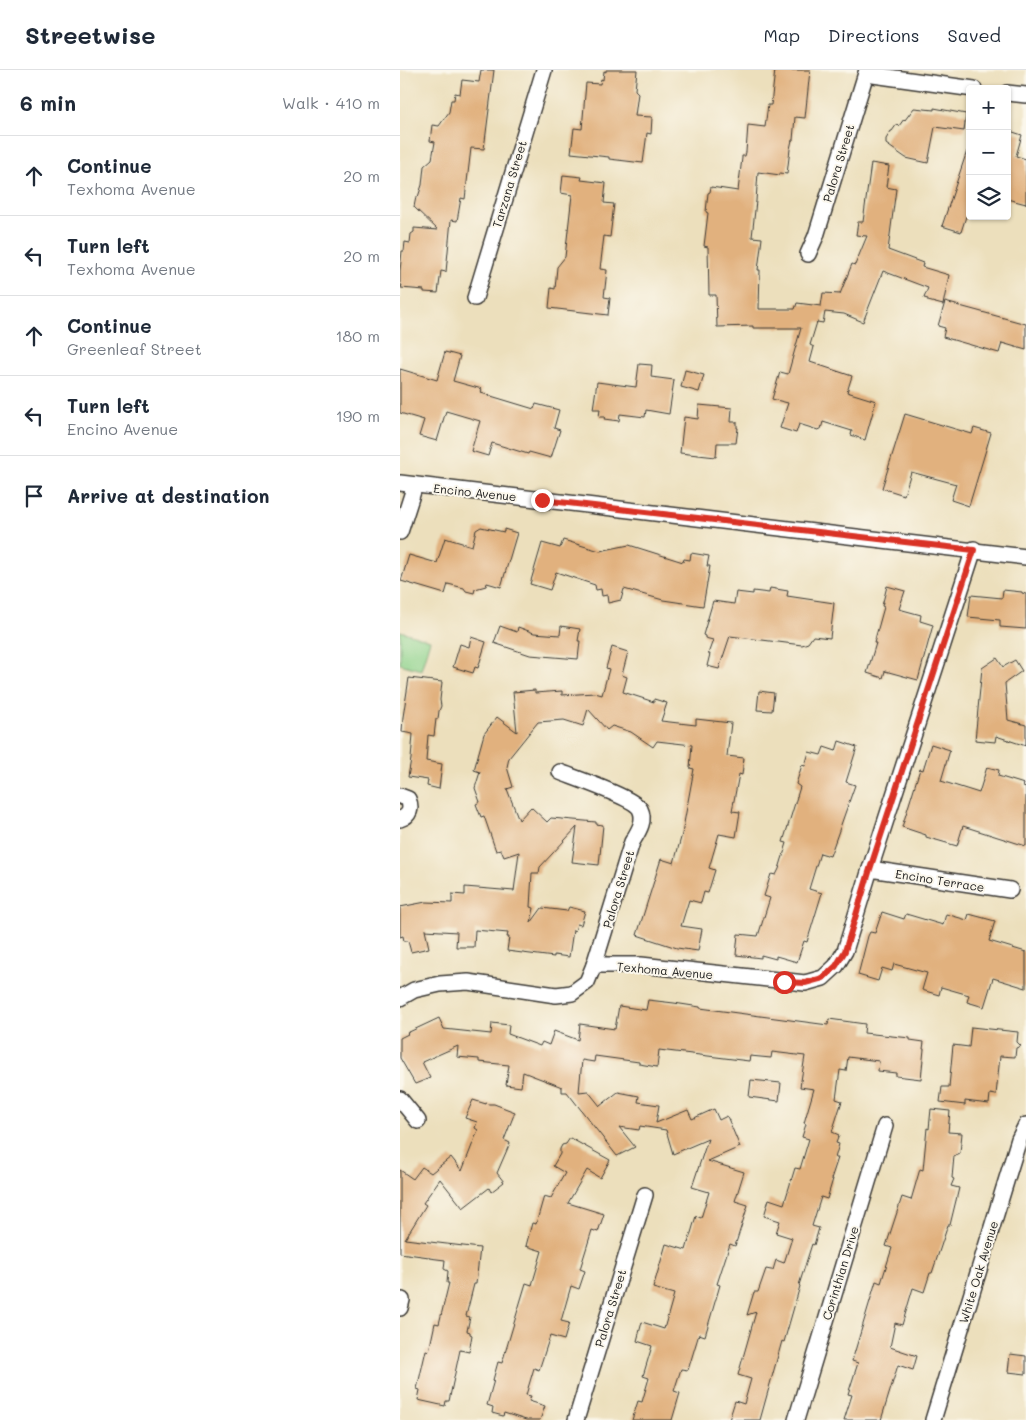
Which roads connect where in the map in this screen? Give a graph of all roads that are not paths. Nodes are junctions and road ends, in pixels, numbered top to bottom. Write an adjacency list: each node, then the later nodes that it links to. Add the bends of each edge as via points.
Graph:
1 (544, 70): 7 (street, Tarzana Street)
2 (866, 72): 3 (street); 6 (street, Palora Street)
3 (966, 88)
4 (1011, 94): 5 (street)
5 (1026, 96)
6 (808, 254)
7 (475, 298)
8 (407, 484): 9 (street); 10 (street, Encino Avenue)
9 (400, 532)
10 (974, 550): 11 (street, Encino Avenue); 15 (street, Texhoma Avenue)
11 (1026, 556)
12 (560, 772): 17 (street, Palora Street, via 629,800 640,809 640,829 632,842)
13 (400, 796): 14 (street, via 408,799 411,805 410,812)
14 (400, 819)
15 (870, 869): 16 (street, Encino Terrace); 17 (street, Texhoma Avenue, via 845,951 823,978 805,983 641,965)
16 (1010, 890)
17 (594, 965): 18 (street, via 587,982 572,994 556,995 468,982 414,990)
18 (400, 998)
19 (400, 1099): 20 (street)
20 (418, 1121)
21 (1026, 1125): 26 (street, White Oak Avenue)
22 (884, 1126): 25 (street, Corinthian Drive)
23 (645, 1195): 24 (street, Palora Street)
24 (576, 1420)
25 (796, 1420)
26 (933, 1420)

